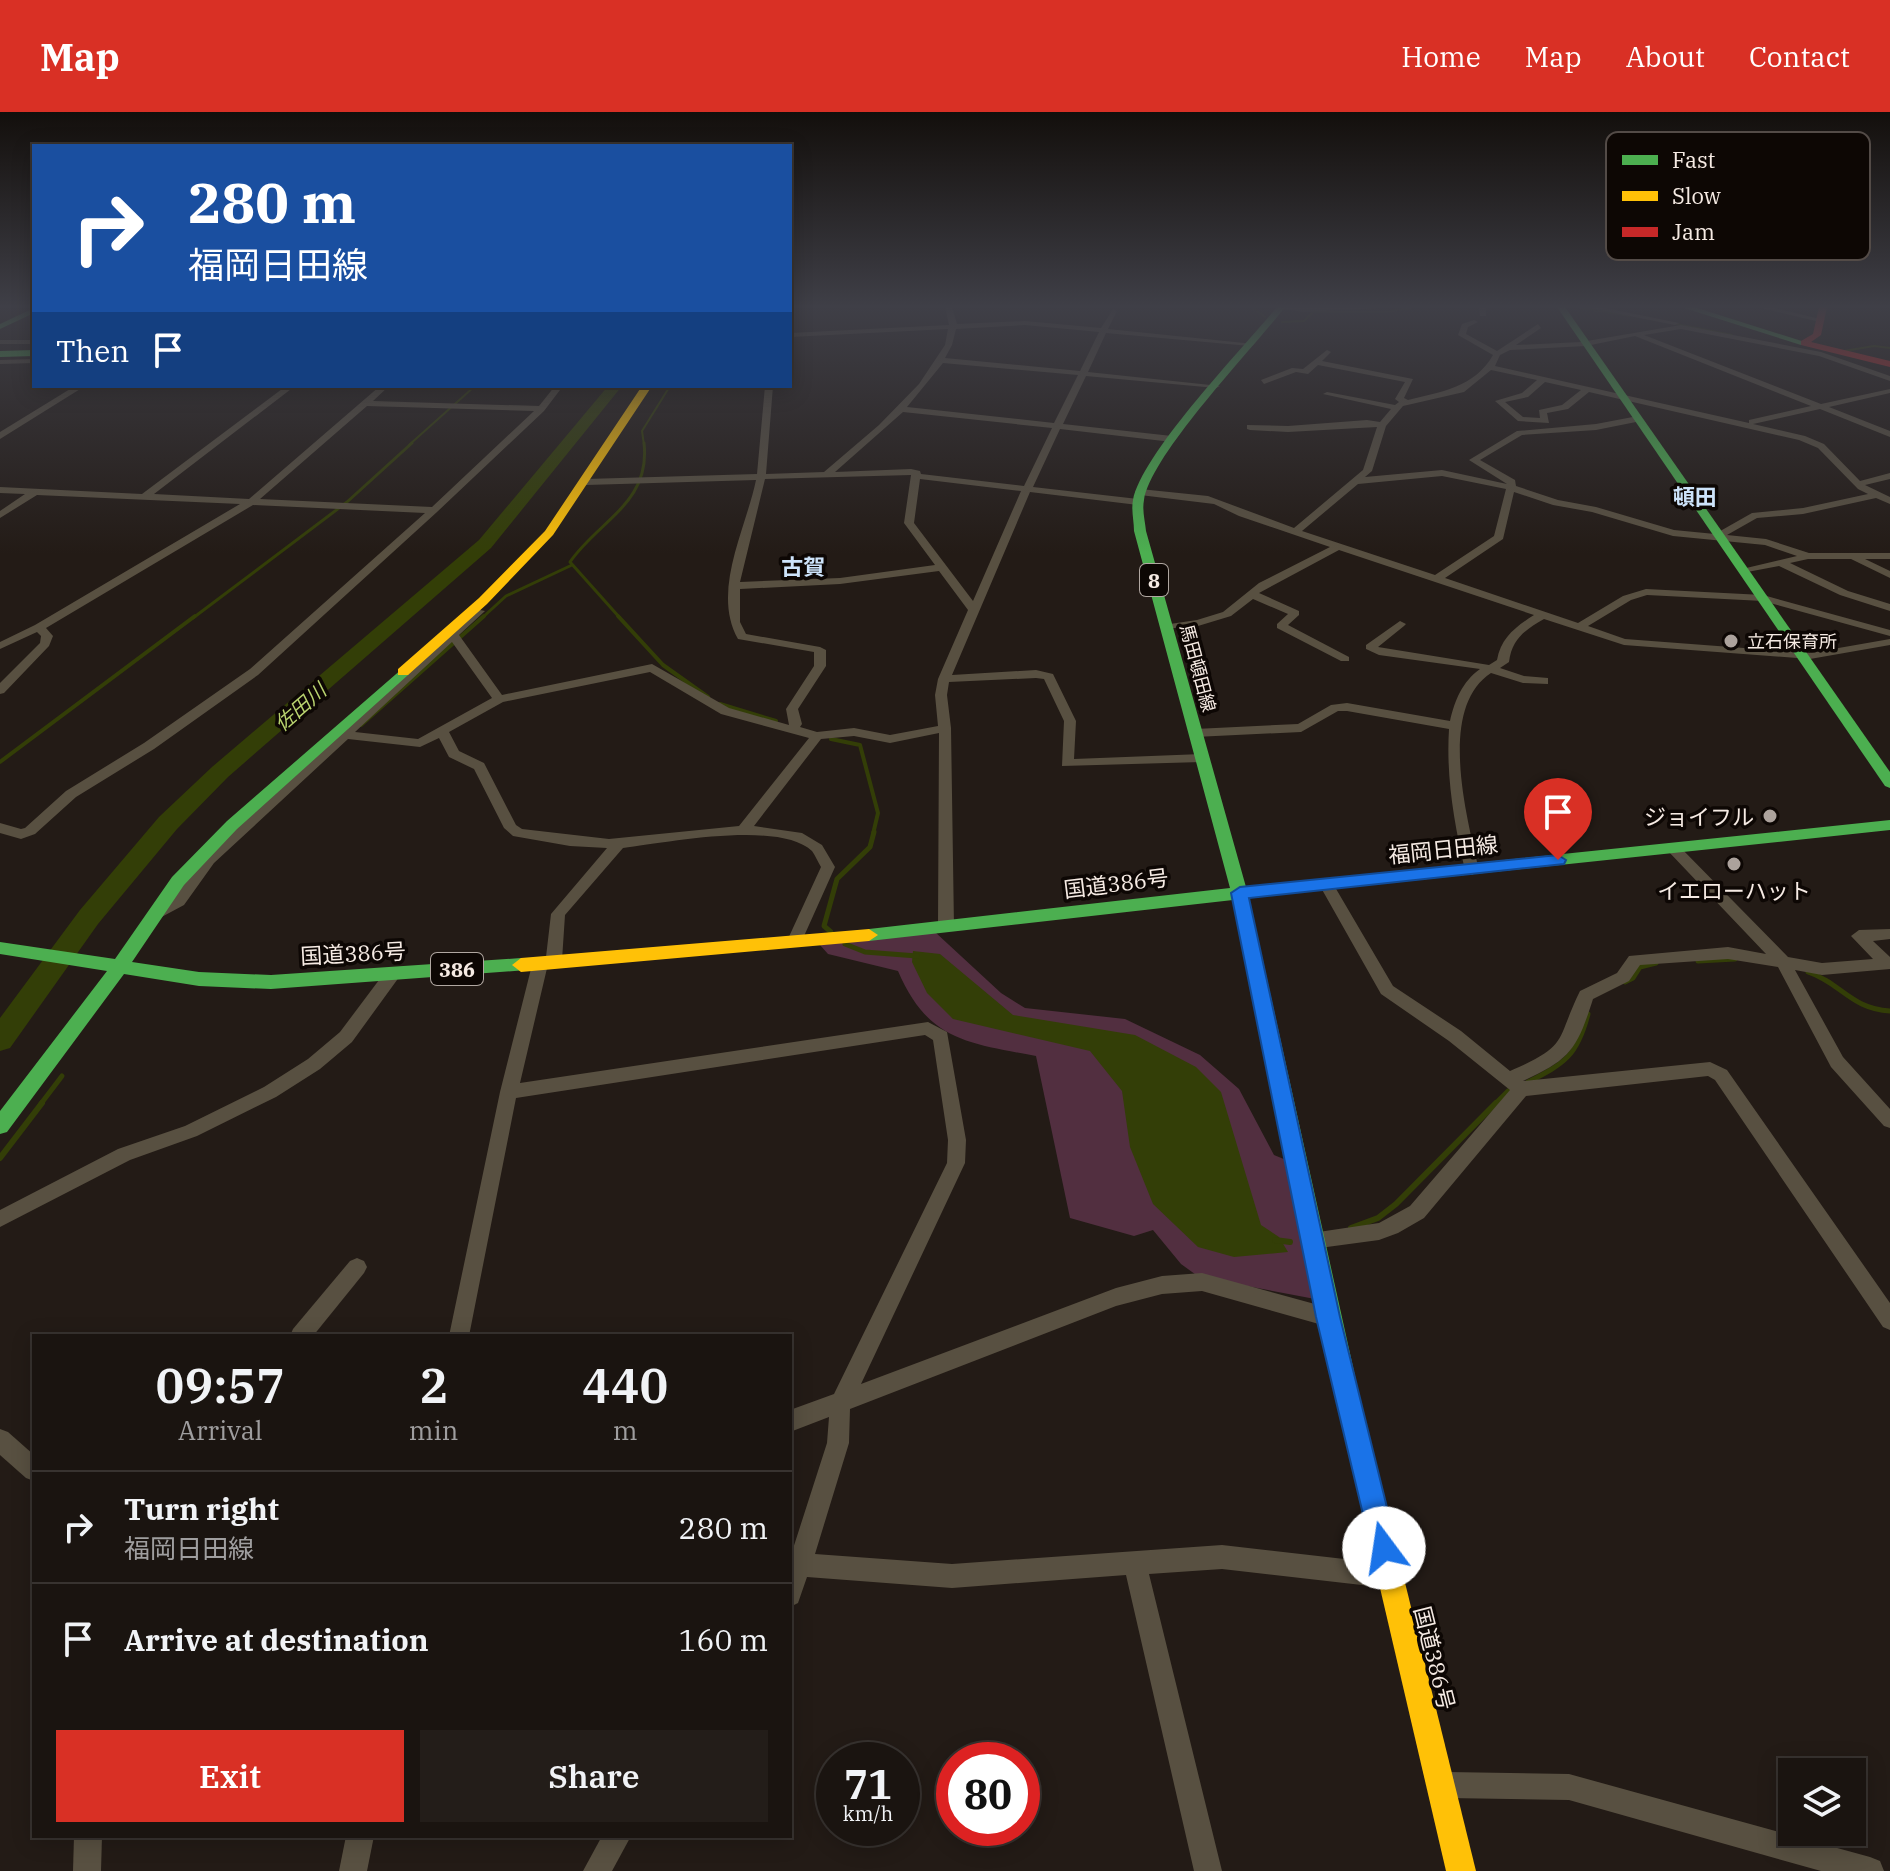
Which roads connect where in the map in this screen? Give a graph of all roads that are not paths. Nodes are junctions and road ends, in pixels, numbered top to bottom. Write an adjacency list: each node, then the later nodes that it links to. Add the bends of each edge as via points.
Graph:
1 (76, 389): 34 (street)
2 (287, 389): 48 (street)
3 (382, 389): 21 (street)
4 (557, 389): 24 (street)
5 (645, 389): 41 (main road)
6 (769, 389): 37 (street)
7 (918, 389): 25 (street)
8 (1075, 389): 30 (street)
9 (1213, 389): 35 (main road)
10 (1405, 389): 20 (street, via 1399,399)
11 (1459, 389): 20 (street)
12 (1532, 389): 27 (street, via 1499,400 1521,419)
13 (1582, 389): 16 (street)
14 (1617, 389): 19 (main road)
15 (1773, 389): 22 (street)
16 (1586, 390): 19 (street); 27 (street, via 1565,407 1542,412 1548,420)
17 (1890, 391): 22 (street)
18 (1327, 394): 23 (street)
19 (1623, 399): 26 (main road); 28 (street)
20 (1405, 401): 23 (street)
21 (366, 403): 24 (street); 50 (street)
22 (1819, 407): 28 (street); 33 (street)
23 (1396, 408): 29 (street)
24 (541, 409): 52 (street)
25 (903, 409): 30 (street); 36 (street)
26 (1638, 419): 32 (street); 55 (main road)
27 (1541, 421): 32 (street)
28 (1747, 423): 42 (street, via 1814,442)
29 (1382, 425): 31 (street); 40 (street, via 1372,460)
30 (1057, 426): 35 (street); 44 (street)
31 (1250, 427)
32 (1553, 431): 43 (street, via 1520,433 1474,460 1509,478)
33 (1890, 434)
34 (0, 436)
35 (1172, 439): 49 (main road)
36 (827, 474): 37 (street); 38 (street)
37 (762, 476): 41 (street); 65 (street)
38 (916, 476): 44 (street); 61 (street, via 909,523)
39 (1890, 476): 42 (street)
40 (1357, 481): 43 (street, via 1433,472); 54 (street)
41 (586, 482): 67 (main road, via 549,533)
42 (1858, 484): 47 (street)
43 (1510, 487): 55 (street, via 1673,533); 64 (street, via 1499,537)
44 (1027, 489): 49 (street); 70 (street)
45 (0, 490): 46 (street)
46 (34, 492): 48 (street); 53 (street)
47 (1877, 495): 51 (street); 55 (street, via 1755,515)
48 (144, 497): 50 (street)
49 (1139, 497): 54 (street, via 1173,492 1225,503); 74 (main road, 馬田頓田線 / 8, via 1140,531)
50 (252, 501): 52 (street); 73 (street)
51 (1890, 501)
52 (434, 510): 97 (street, via 254,672 71,794 30,831)
53 (0, 515)
54 (1295, 532): 56 (street)
55 (1719, 536): 57 (street, via 1766,542); 62 (main road)
56 (1337, 547): 64 (street); 66 (street, via 1263,585)
57 (1808, 556): 58 (street); 60 (street)
58 (1850, 556): 59 (street); 63 (street)
59 (1890, 556)
60 (1781, 563): 62 (street); 69 (street)
61 (943, 567): 65 (street, via 840,581); 70 (street)
62 (1746, 571): 68 (main road)
63 (1890, 575)
64 (1437, 579): 71 (street)
65 (734, 586): 89 (street, via 735,622 742,637 820,650 820,666 792,709)
66 (1254, 595): 74 (street, via 1227,614); 81 (street, via 1295,613 1281,626)
67 (489, 596): 77 (street); 104 (main road, via 232,825 178,881)
68 (1763, 598): 75 (street, via 1646,592); 76 (street); 80 (main road)
69 (1890, 608)
70 (973, 609): 83 (street)
71 (1542, 615): 75 (street); 82 (street, via 1517,630 1504,647 1503,662)
72 (1400, 624): 82 (street, via 1370,647)
73 (39, 627): 79 (street); 85 (street, via 47,636 45,644)
74 (1167, 627): 91 (main road, 馬田頓田線 / 8)
75 (1577, 628): 80 (street, via 1644,646)
76 (1890, 633)
77 (456, 638): 86 (street); 92 (street)
78 (1890, 642): 80 (street)
79 (0, 646)
80 (1801, 655): 95 (main road)
81 (1345, 659)
82 (1491, 668): 84 (street); 87 (street, via 1470,683)
83 (944, 679): 88 (street); 94 (street, via 1049,677 1070,721 1067,763)
84 (1544, 681)
85 (0, 690)
86 (499, 699): 89 (street, via 652,668 708,704); 90 (street)
87 (1455, 726): 91 (street, via 1347,707 1335,708 1301,728); 101 (street, via 1456,807)
88 (945, 728): 93 (street, via 890,739 854,732); 105 (street)
89 (792, 730): 93 (street)
90 (442, 731): 92 (street, via 413,743); 99 (street, via 454,754 479,766 518,833)
91 (1195, 733): 94 (main road, 馬田頓田線 / 8)
92 (350, 735): 104 (street, via 209,860 179,901)
93 (817, 736): 98 (street)
94 (1202, 758): 103 (main road, 馬田頓田線 / 8)
95 (1890, 783)
96 (1890, 825): 100 (main road, 福岡日田線)
97 (0, 828)
98 (743, 831): 99 (street); 107 (street, via 792,833 827,862)
99 (619, 843): 109 (street, via 558,914)
100 (1673, 848): 101 (main road, 福岡日田線); 111 (street)
101 (1472, 870): 102 (main road, 福岡日田線)
102 (1327, 886): 103 (main road, 福岡日田線); 113 (street, via 1387,990)
103 (1240, 893): 105 (main road, 国道386号 / 386); 118 (main road, 国道386号)
104 (155, 915): 110 (main road)
105 (946, 927): 107 (main road, 国道386号 / 386)
106 (1890, 934): 111 (street, via 1859,936 1887,964)
107 (800, 940): 109 (main road, 国道386号 / 386)
108 (0, 948): 110 (main road, 国道386号 / 386)
109 (547, 961): 112 (main road, 国道386号 / 386); 114 (street)
110 (114, 967): 112 (main road, 国道386号 / 386, via 271,982); 116 (main road)
111 (1786, 967): 113 (street, via 1728,953 1635,960 1623,977 1586,995 1571,1043); 115 (street, via 1837,1062)
112 (391, 976): 117 (street, via 346,1037 281,1085 191,1131 124,1154)
113 (1515, 1084): 118 (street, via 1417,1212 1382,1234); 121 (street, via 1710,1069 1721,1075)
114 (509, 1092): 123 (street); 124 (street, via 913,1030 936,1031 955,1125 956,1163)
115 (1890, 1121)
116 (0, 1126)
117 (0, 1219)
118 (1312, 1240): 120 (main road, 国道386号)
119 (357, 1267): 122 (street)
120 (1328, 1317): 124 (street, via 1202,1282 1162,1285 1116,1297); 130 (main road, 国道386号)
121 (1890, 1320)
122 (302, 1334)
123 (459, 1334)
124 (840, 1404): 125 (street); 129 (street, via 838,1443)
125 (792, 1420)
126 (0, 1440): 127 (street)
127 (32, 1468)
128 (1135, 1563): 129 (street, via 952,1576); 130 (street, via 1222,1557); 139 (street)
129 (799, 1565): 131 (street)
130 (1391, 1577): 132 (main road, 国道386号)
131 (792, 1588)
132 (1441, 1785): 140 (main road, 国道386号); 141 (street, via 1569,1787)
133 (88, 1838): 136 (street)
134 (360, 1838): 137 (street)
135 (616, 1838): 138 (street)
136 (87, 1871)
137 (353, 1871)
138 (597, 1871)
139 (1208, 1871)
140 (1461, 1871)
141 (1870, 1871)

